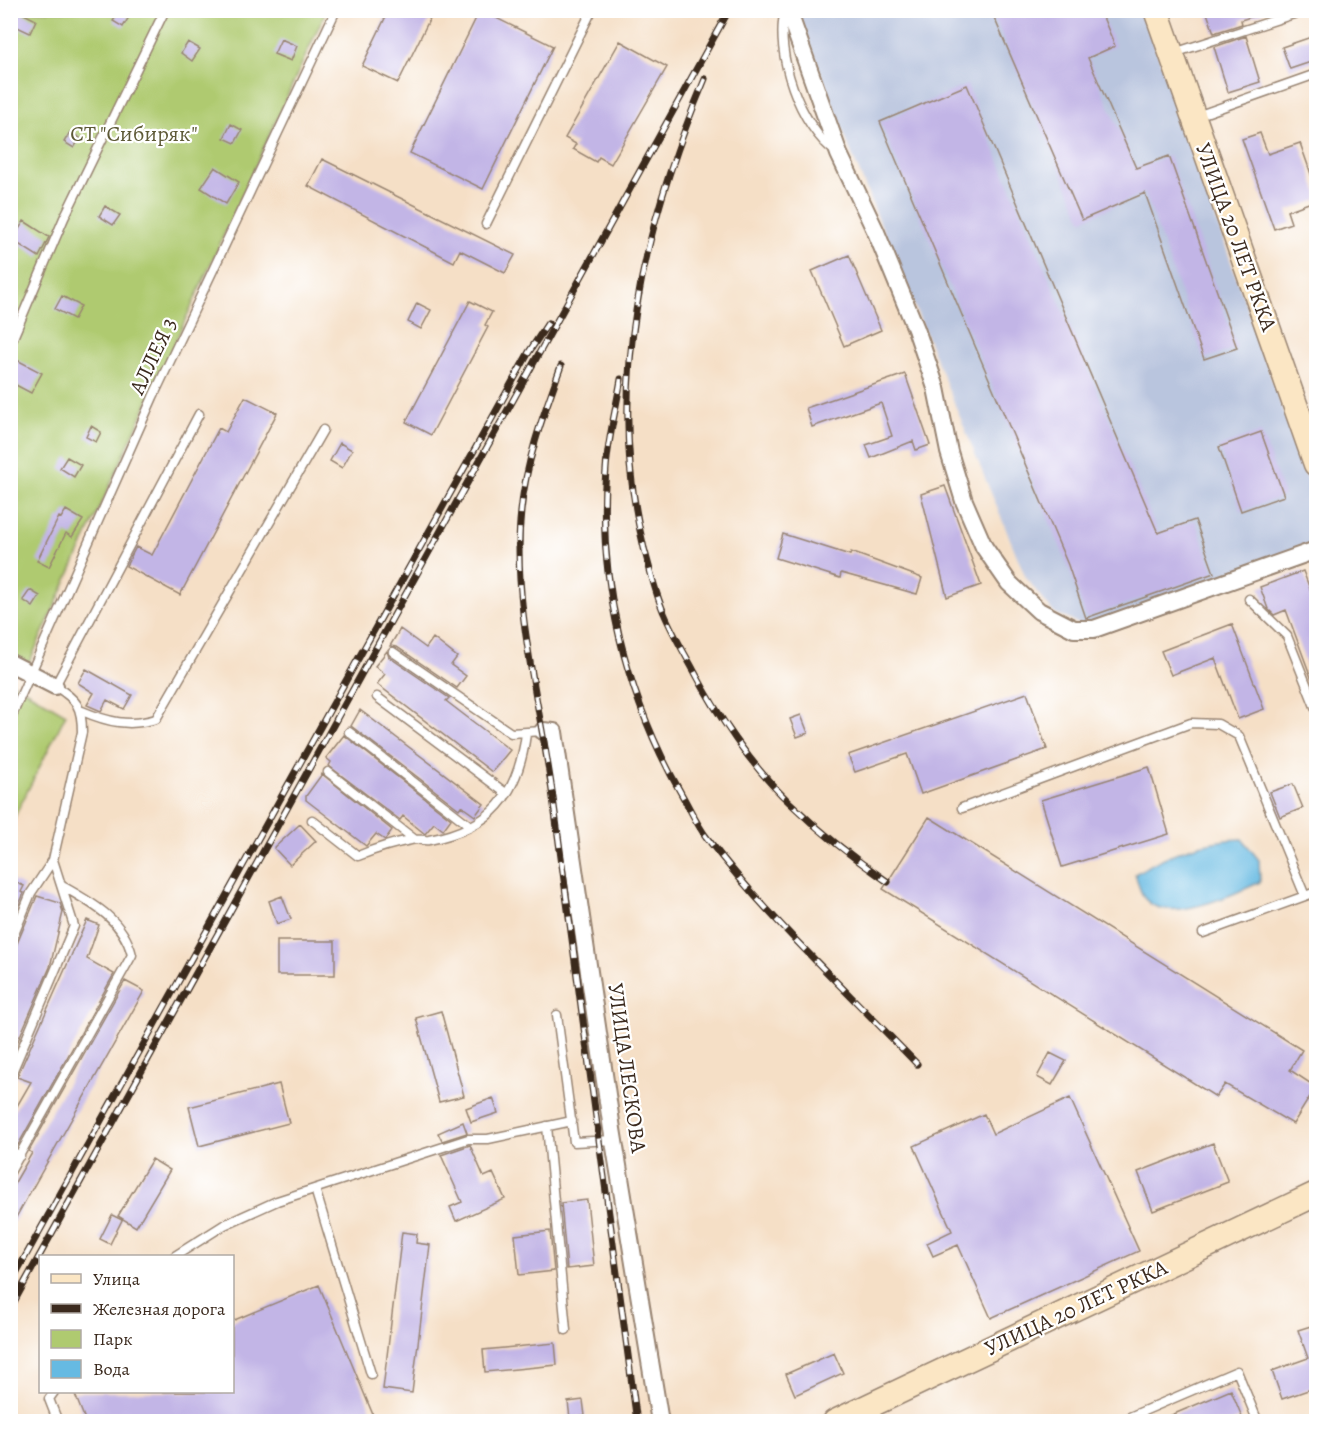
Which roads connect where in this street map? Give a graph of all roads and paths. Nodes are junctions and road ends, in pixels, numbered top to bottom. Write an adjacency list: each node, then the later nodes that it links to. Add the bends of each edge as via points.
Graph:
1 (165, 10): 11 (lane, via 64,218)
2 (336, 10): 19 (lane, АЛЛЕЯ 3, via 153,397)
3 (592, 10): 10 (lane)
4 (786, 10): 15 (street, via 839,154 916,329 936,388 963,501 984,547 1009,583 1039,611 1074,629 1094,629)
5 (1156, 10): 7 (main road, УЛИЦА 20 ЛЕТ РККА)
6 (1306, 10): 7 (lane)
7 (1171, 54): 9 (main road, УЛИЦА 20 ЛЕТ РККА)
8 (1317, 74): 9 (lane)
9 (1193, 117): 14 (main road, УЛИЦА 20 ЛЕТ РККА)
10 (486, 224)
11 (10, 345)
12 (199, 414): 20 (lane)
13 (323, 430): 23 (lane, via 156,718 135,725)
14 (1317, 464)
15 (1317, 550)
16 (1249, 599): 22 (lane, via 1287,636)
17 (393, 652): 27 (lane, via 511,733)
18 (10, 663): 19 (street)
19 (31, 674): 20 (street); 24 (lane, АЛЛЕЯ 3)
20 (55, 686): 23 (lane, via 71,696)
21 (377, 697): 29 (lane)
22 (1317, 708)
23 (82, 711): 34 (lane, via 82,732)
24 (10, 720)
25 (543, 731): 27 (lane); 44 (street, УЛИЦА ЛЕСКОВА, via 554,732 558,746)
26 (349, 732): 32 (lane)
27 (526, 734): 29 (lane, via 522,765)
28 (327, 772): 33 (lane)
29 (507, 794): 32 (lane, via 493,813)
30 (962, 808): 37 (lane, via 1191,723 1218,724 1239,736)
31 (312, 820): 33 (lane, via 358,856)
32 (469, 825): 33 (lane, via 428,840)
33 (414, 839)
34 (53, 860): 35 (lane); 39 (lane, via 31,893)
35 (62, 886): 41 (lane, via 74,926); 46 (lane, via 100,908 127,938 132,955)
36 (1317, 892): 37 (lane)
37 (1305, 896): 38 (lane)
38 (1203, 933)
39 (10, 944)
40 (558, 1015): 42 (lane)
41 (10, 1077)
42 (572, 1121): 43 (lane); 44 (lane, via 574,1142)
43 (546, 1126): 48 (lane, via 488,1139 468,1139); 51 (lane)
44 (613, 1140): 55 (street, УЛИЦА ЛЕСКОВА)
45 (10, 1150): 46 (lane)
46 (20, 1156): 47 (lane)
47 (10, 1172)
48 (315, 1189): 50 (lane, via 277,1201 224,1226); 52 (lane)
49 (1315, 1197): 56 (main road, УЛИЦА 20 ЛЕТ РККА)
50 (178, 1255)
51 (566, 1330)
52 (371, 1374)
53 (53, 1393): 54 (lane, via 49,1399)
54 (58, 1422)
55 (660, 1422)
56 (835, 1422)
57 (1118, 1422): 58 (lane, via 1237,1371)
58 (1258, 1422)

